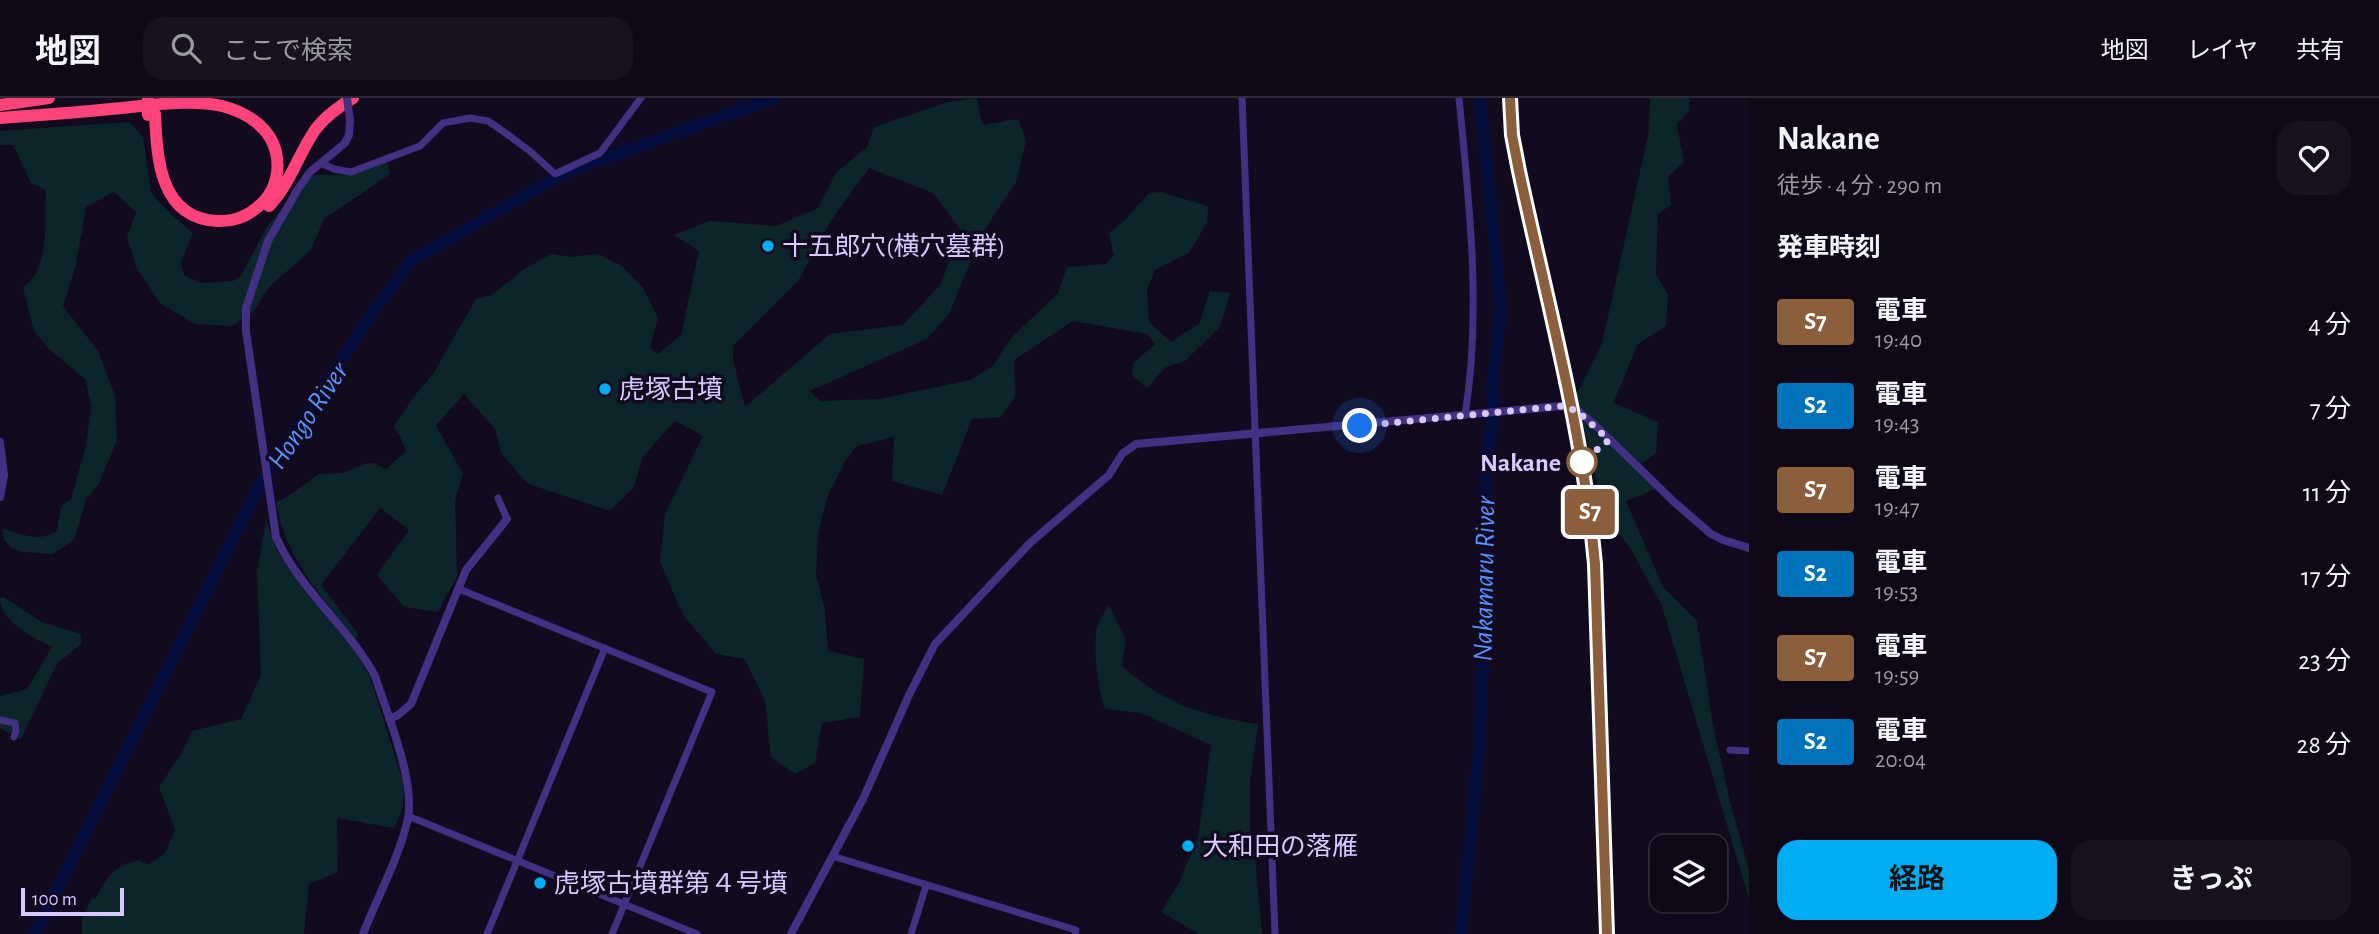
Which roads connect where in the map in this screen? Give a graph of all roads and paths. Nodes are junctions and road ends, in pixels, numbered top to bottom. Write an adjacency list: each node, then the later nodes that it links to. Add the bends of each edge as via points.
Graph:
1 (48, 98): 10 (highway)
2 (141, 98): 12 (highway)
3 (148, 98): 11 (highway, bridge)
4 (155, 98): 11 (highway)
5 (347, 98): 13 (street, bridge, via 349,135)
6 (353, 98): 11 (highway, via 321,123 267,208 244,223 214,228 192,222 174,209 161,190 152,164)
7 (641, 98): 13 (street, via 600,153 555,174 488,121 471,118 443,123 420,146 351,172)
8 (1242, 98): 15 (street)
9 (1459, 98): 14 (street, via 1470,204 1472,290 1471,382)
10 (0, 105)
11 (151, 114): 12 (highway, via 161,175 179,205 207,220 227,221 246,215 267,198 278,164 271,139 252,118 223,106 160,105)
12 (0, 117)
13 (321, 163): 23 (street, via 298,189 268,241 246,308 246,331 273,521 284,555 355,642 375,676)
14 (1465, 415): 15 (street); 20 (street, via 1562,406 1577,411 1711,534)
15 (1254, 434): 29 (street, via 1144,442 1130,447 1109,475 1030,543 930,652); 40 (street)
16 (0, 442): 17 (street, via 4,475)
17 (0, 497)
18 (498, 498): 19 (street)
19 (507, 519): 21 (street, via 466,570)
20 (1749, 548)
21 (459, 589): 22 (street); 23 (street, via 411,704)
22 (605, 648): 30 (street); 32 (street, via 712,692)
23 (389, 719): 28 (street, via 408,785)
24 (0, 720): 25 (street, via 15,723)
25 (14, 737)
26 (1730, 750): 27 (street)
27 (1749, 751)
28 (408, 816): 30 (street); 33 (street)
29 (832, 856): 31 (street); 37 (street)
30 (517, 860): 32 (street); 34 (street)
31 (926, 886): 38 (street); 39 (street, via 1076,930)
32 (624, 905): 35 (street); 36 (street)
33 (363, 934)
34 (487, 934)
35 (612, 934)
36 (697, 934)
37 (791, 934)
38 (911, 934)
39 (1075, 934)
40 (1275, 934)

